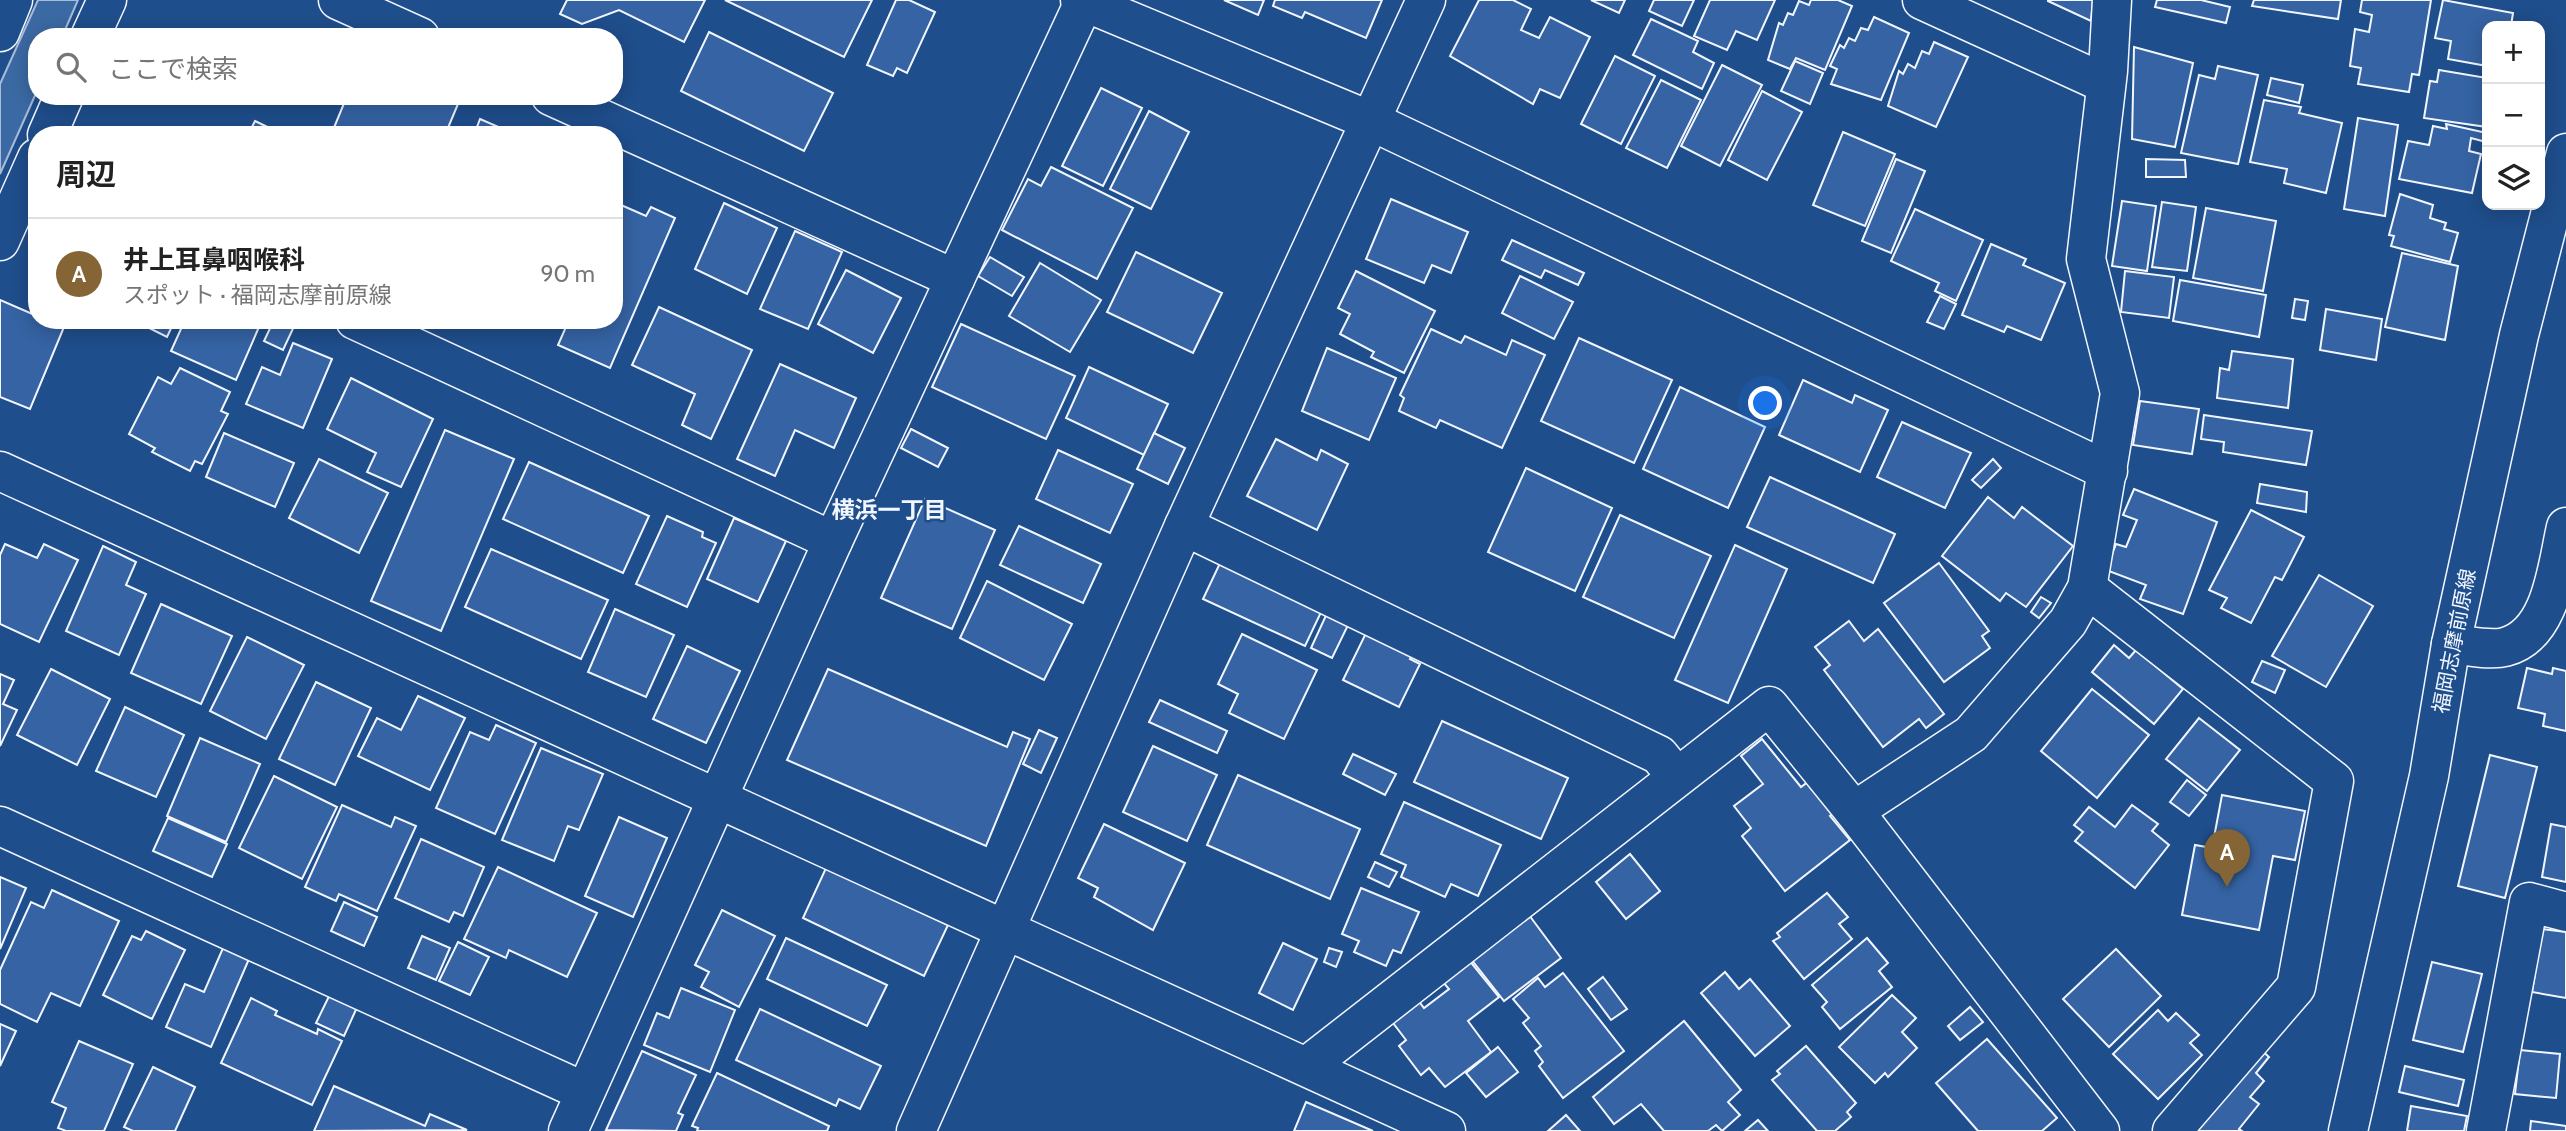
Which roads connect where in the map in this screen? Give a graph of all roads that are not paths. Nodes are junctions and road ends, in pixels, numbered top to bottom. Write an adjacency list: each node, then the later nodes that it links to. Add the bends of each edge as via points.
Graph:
1 (13, 0): 10 (street)
2 (107, 0): 8 (street)
3 (338, 0): 9 (street)
4 (1426, 0): 14 (street)
5 (1922, 0): 11 (street)
6 (2112, 0): 11 (street)
7 (1082, 1): 14 (street); 21 (street)
8 (94, 28)
9 (400, 28)
10 (0, 32)
11 (2106, 84): 24 (street, via 2086,258 2120,393)
12 (60, 105): 15 (street)
13 (571, 105): 16 (street)
14 (1371, 121): 24 (street); 25 (street)
15 (51, 126)
16 (617, 126)
17 (623, 129): 21 (street)
18 (2566, 153): 29 (street, 福岡志摩前原線, via 2519,335)
19 (28, 182): 20 (street)
20 (0, 241)
21 (956, 279): 27 (street)
22 (374, 329): 27 (street)
23 (0, 471): 31 (street)
24 (2108, 471): 28 (street)
25 (1184, 526): 30 (street, via 1659,755); 35 (street)
26 (2566, 527): 29 (street, via 2552,592 2532,632 2505,648)
27 (833, 541): 31 (street)
28 (2087, 588): 32 (street, via 2068,622 1971,733); 42 (street, via 2334,780 2296,987)
29 (2451, 644): 43 (street, 福岡志摩前原線, via 2429,776)
30 (1676, 776): 32 (street, via 1769,706); 36 (street)
31 (715, 799): 35 (street); 37 (street)
32 (1854, 811): 41 (street)
33 (0, 826): 37 (street)
34 (2566, 912): 44 (street, via 2529,902)
35 (1005, 932): 36 (street); 39 (street)
36 (1307, 1066): 40 (street)
37 (585, 1092): 38 (street)
38 (568, 1131)
39 (916, 1131)
40 (1446, 1131)
41 (2100, 1131)
42 (2172, 1131)
43 (2348, 1131)
44 (2486, 1131)

